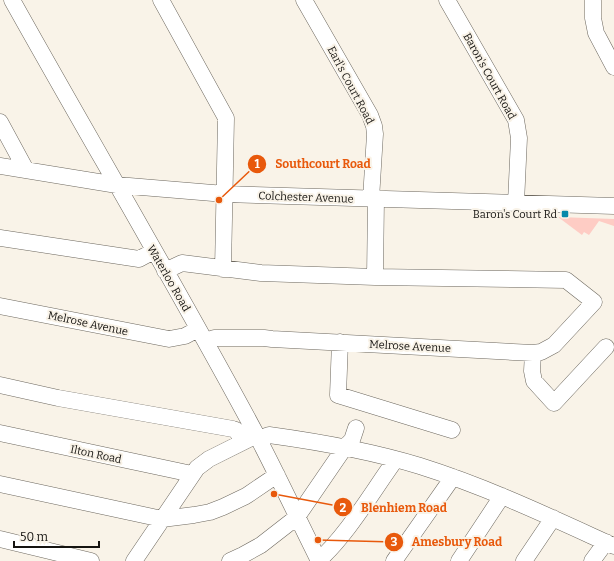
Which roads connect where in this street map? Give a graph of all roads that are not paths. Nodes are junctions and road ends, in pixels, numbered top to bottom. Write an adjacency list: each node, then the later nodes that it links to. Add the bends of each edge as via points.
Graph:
1 (12, 0): 10 (street, Waterloo Road)
2 (161, 0): 11 (street, via 226,118)
3 (304, 0): 12 (street, Earl's Court Road, via 374,126)
4 (448, 0): 13 (street, Baron's Court Road, via 516,120 519,138)
5 (595, 0): 6 (street, via 593,18 596,33)
6 (614, 67)
7 (0, 122): 9 (street)
8 (0, 166): 9 (street, Colchester Avenue)
9 (26, 170): 10 (street, Colchester Avenue)
10 (117, 185): 11 (street, Colchester Avenue); 16 (street, Waterloo Road)
11 (225, 194): 12 (street, Colchester Avenue); 17 (street)
12 (374, 199): 13 (street, Colchester Avenue); 19 (street, Earl's Court Road)
13 (516, 203): 14 (street, Colchester Avenue)
14 (614, 206)
15 (0, 238): 16 (street, via 139,259)
16 (154, 251): 18 (street, Waterloo Road)
17 (223, 269): 18 (street, via 182,263); 19 (street)
18 (165, 271): 21 (street, Waterloo Road)
19 (375, 277): 24 (street, Melrose Avenue, via 566,280 594,302 554,345)
20 (0, 306): 21 (street, Melrose Avenue, via 169,339)
21 (201, 335): 22 (street, Melrose Avenue, via 214,338); 29 (street, Waterloo Road)
22 (340, 342): 24 (street, Melrose Avenue); 27 (street, via 338,395)
23 (606, 347): 24 (street, via 554,403 534,381)
24 (533, 353)
25 (0, 386): 29 (street, via 233,429)
26 (356, 428): 30 (street, via 352,440)
27 (452, 430)
28 (0, 433): 32 (street, Ilton Road)
29 (253, 439): 30 (street, via 269,435); 32 (street, via 202,463); 33 (street, Waterloo Road)
30 (345, 447): 31 (street); 37 (street)
31 (396, 459): 34 (street); 45 (street, via 329,551)
32 (192, 474): 39 (street)
33 (276, 475): 37 (street, Waterloo Road); 39 (street, via 246,496 223,507 210,512)
34 (453, 477): 36 (street); 46 (street)
35 (0, 484): 39 (street)
36 (502, 496): 38 (street); 47 (street)
37 (297, 517): 44 (street, via 261,545); 45 (street, Waterloo Road)
38 (553, 518): 41 (street); 48 (street)
39 (162, 519): 43 (street)
40 (0, 539): 42 (street)
41 (610, 544): 49 (street)
42 (91, 561)
43 (134, 561)
44 (230, 561)
45 (318, 561)
46 (394, 561)
47 (459, 561)
48 (524, 561)
49 (592, 561)

